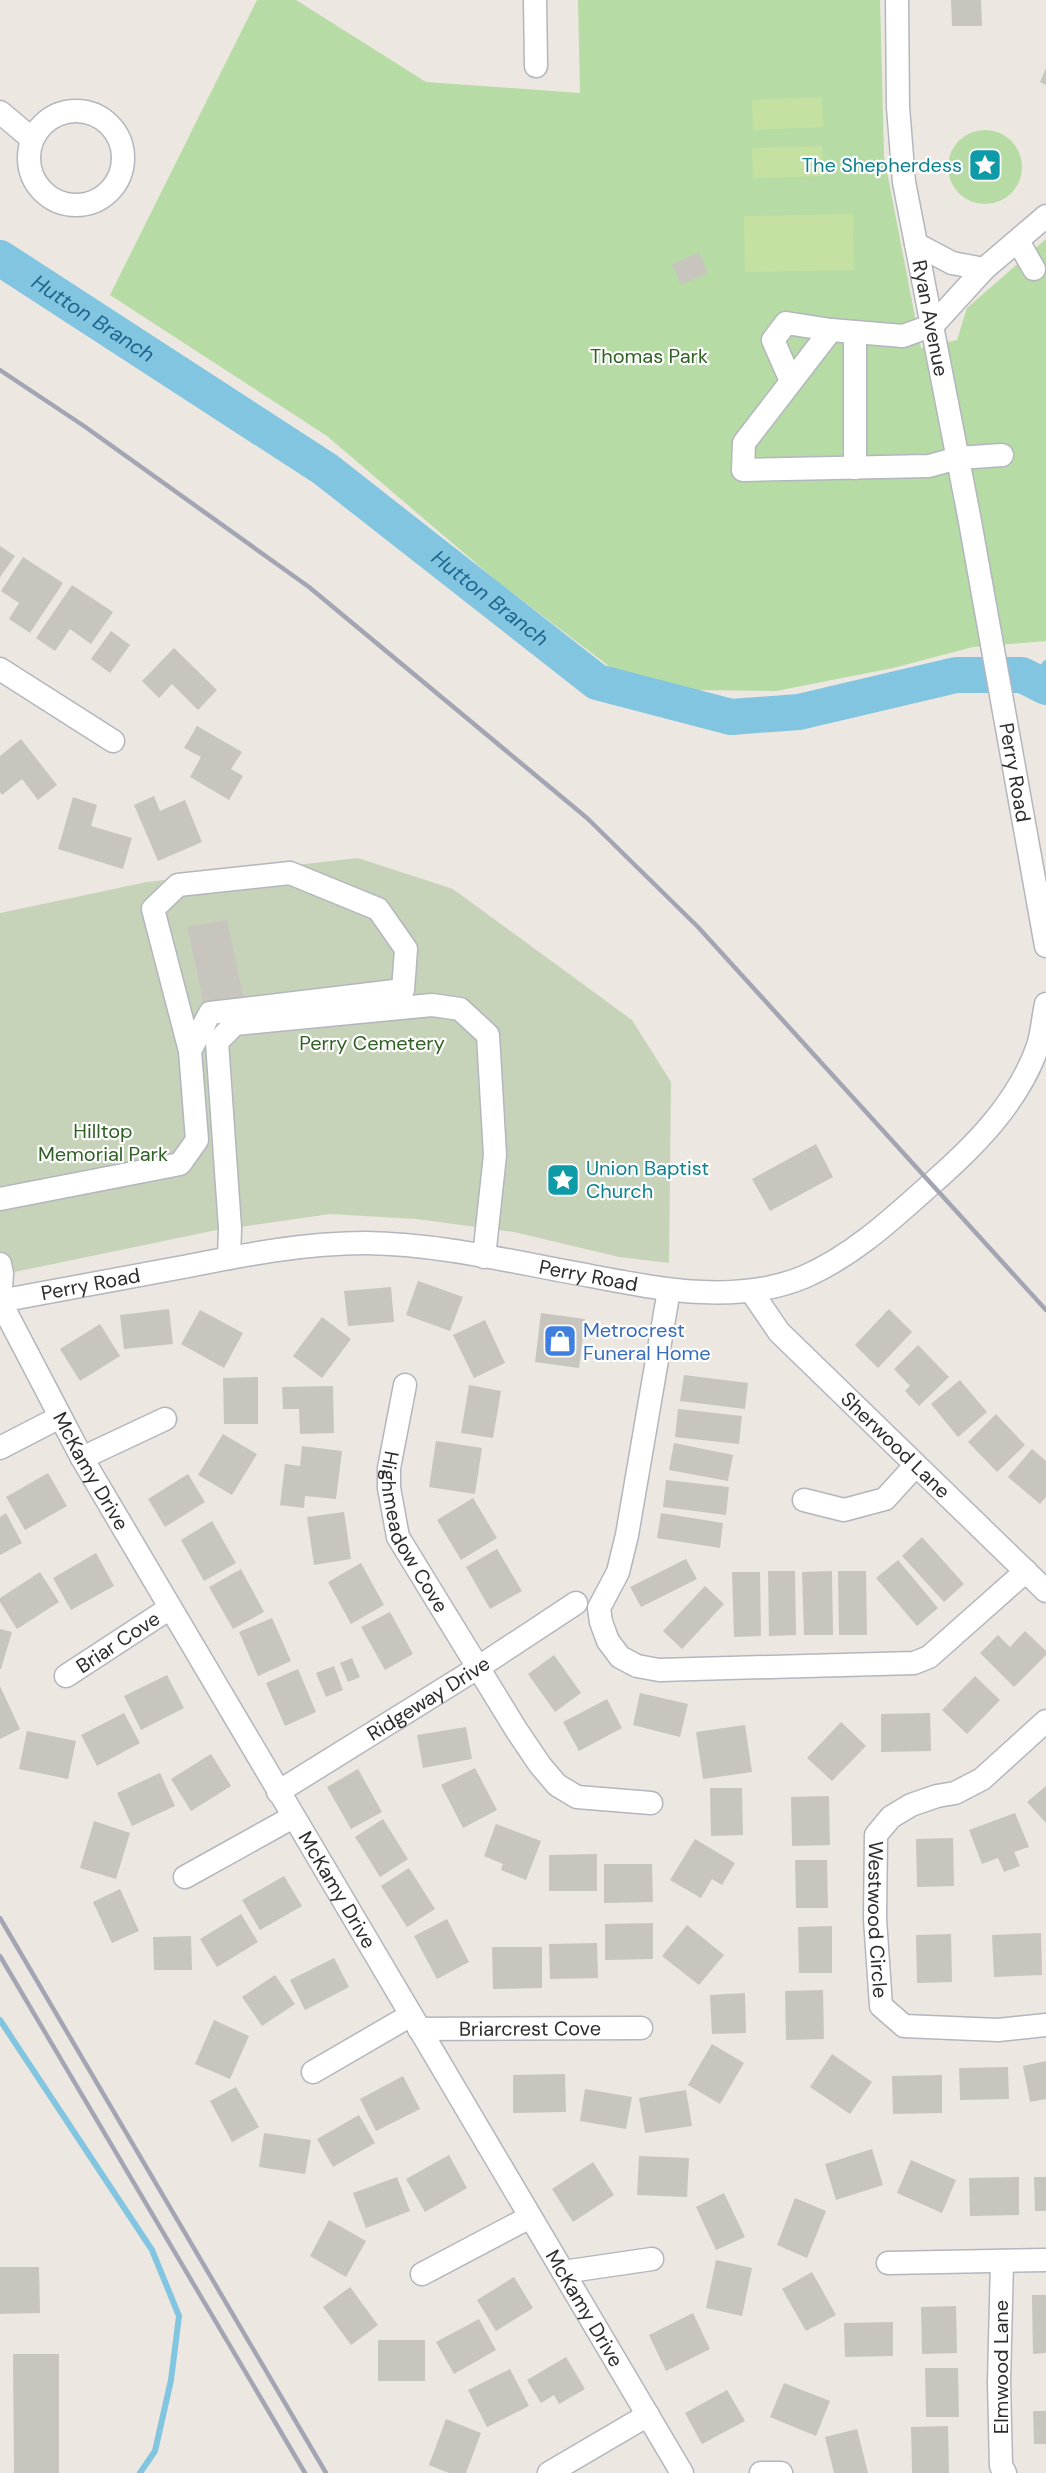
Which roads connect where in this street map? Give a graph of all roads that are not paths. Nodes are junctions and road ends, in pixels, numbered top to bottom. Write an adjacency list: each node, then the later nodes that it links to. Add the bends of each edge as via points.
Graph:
1 (535, 0): 3 (street)
2 (897, 0): 8 (street, Ryan Avenue, via 899,144)
3 (536, 66)
4 (0, 112): 5 (street)
5 (32, 139): 5 (street, via 28,158 32,176 42,192 57,202 75,206 94,203 110,193 120,177 124,159 121,140 111,125 95,114 77,110 58,113)
6 (1046, 216): 7 (street)
7 (1018, 241): 9 (street); 10 (street)
8 (916, 244): 10 (street, via 951,263); 11 (street, Ryan Avenue)
9 (1034, 268)
10 (984, 269): 11 (street)
11 (933, 325): 13 (street, via 903,336); 16 (street, Ryan Avenue)
12 (831, 330): 13 (street); 14 (street); 14 (street, via 786,322 773,340)
13 (855, 332): 17 (street)
14 (792, 381): 17 (street, via 744,443 743,470)
15 (1002, 455): 16 (street)
16 (958, 458): 17 (street, via 929,466); 18 (street, Ryan Avenue)
17 (855, 468)
18 (988, 633): 21 (street, Perry Road)
19 (3, 676): 20 (street)
20 (113, 741)
21 (1046, 946)
22 (1046, 1004): 29 (street, Perry Road, via 1038,1045 1017,1088 995,1123 963,1157 844,1256 803,1277)
23 (190, 1051): 23 (street, via 153,909 178,885 290,873 378,909 406,949 403,990 210,1013); 24 (street, via 197,1140 180,1164)
24 (0, 1199)
25 (484, 1257): 26 (street, Perry Road, via 430,1247 363,1243 288,1247); 26 (street, via 495,1155 488,1035 460,1009 432,1005 235,1024 217,1042); 28 (street, Perry Road)
26 (230, 1258): 30 (street, Perry Road)
27 (0, 1264): 30 (street)
28 (669, 1290): 29 (street, Perry Road); 38 (street, via 627,1535 618,1572 599,1608 608,1641 620,1657 637,1666 659,1670 914,1662 929,1657)
29 (751, 1291): 36 (street, Sherwood Lane, via 779,1332)
30 (0, 1301): 32 (street, McKamy Drive)
31 (405, 1385): 42 (street, Highmeadow Cove, via 389,1468 398,1537)
32 (60, 1417): 34 (street); 35 (street, McKamy Drive)
33 (165, 1419): 35 (street)
34 (0, 1448)
35 (82, 1458): 41 (street, McKamy Drive)
36 (915, 1466): 37 (street, via 885,1499 844,1510); 38 (street, Sherwood Lane)
37 (804, 1500)
38 (1026, 1571): 39 (street, Sherwood Lane)
39 (1046, 1591)
40 (576, 1603): 42 (street, Ridgeway Drive)
41 (170, 1608): 43 (street, Briar Cove); 45 (street, McKamy Drive)
42 (479, 1667): 45 (street, Ridgeway Drive); 46 (street, Highmeadow Cove, via 540,1766 557,1785 577,1797)
43 (66, 1676)
44 (1046, 1721): 50 (street, Westwood Circle, via 982,1779 955,1793 911,1805 891,1817 876,1835 875,1919 881,2006 904,2026 998,2030)
45 (278, 1792): 47 (street, McKamy Drive)
46 (651, 1803)
47 (293, 1816): 48 (street); 49 (street, McKamy Drive)
48 (185, 1878)
49 (415, 2022): 51 (street, Briarcrest Cove); 52 (street); 53 (street, McKamy Drive)
50 (1046, 2025)
51 (641, 2028)
52 (313, 2072)
53 (530, 2217): 58 (street, McKamy Drive); 59 (street)
54 (652, 2259): 58 (street)
55 (1046, 2260): 56 (street)
56 (1002, 2261): 57 (street); 65 (street, Elmwood Lane, via 999,2392 1001,2466)
57 (888, 2263)
58 (563, 2272): 60 (street, McKamy Drive)
59 (422, 2274)
60 (648, 2415): 61 (street); 62 (street, McKamy Drive)
61 (549, 2473)
62 (682, 2473)
63 (761, 2473): 64 (street)
64 (781, 2473)
65 (1005, 2473)

